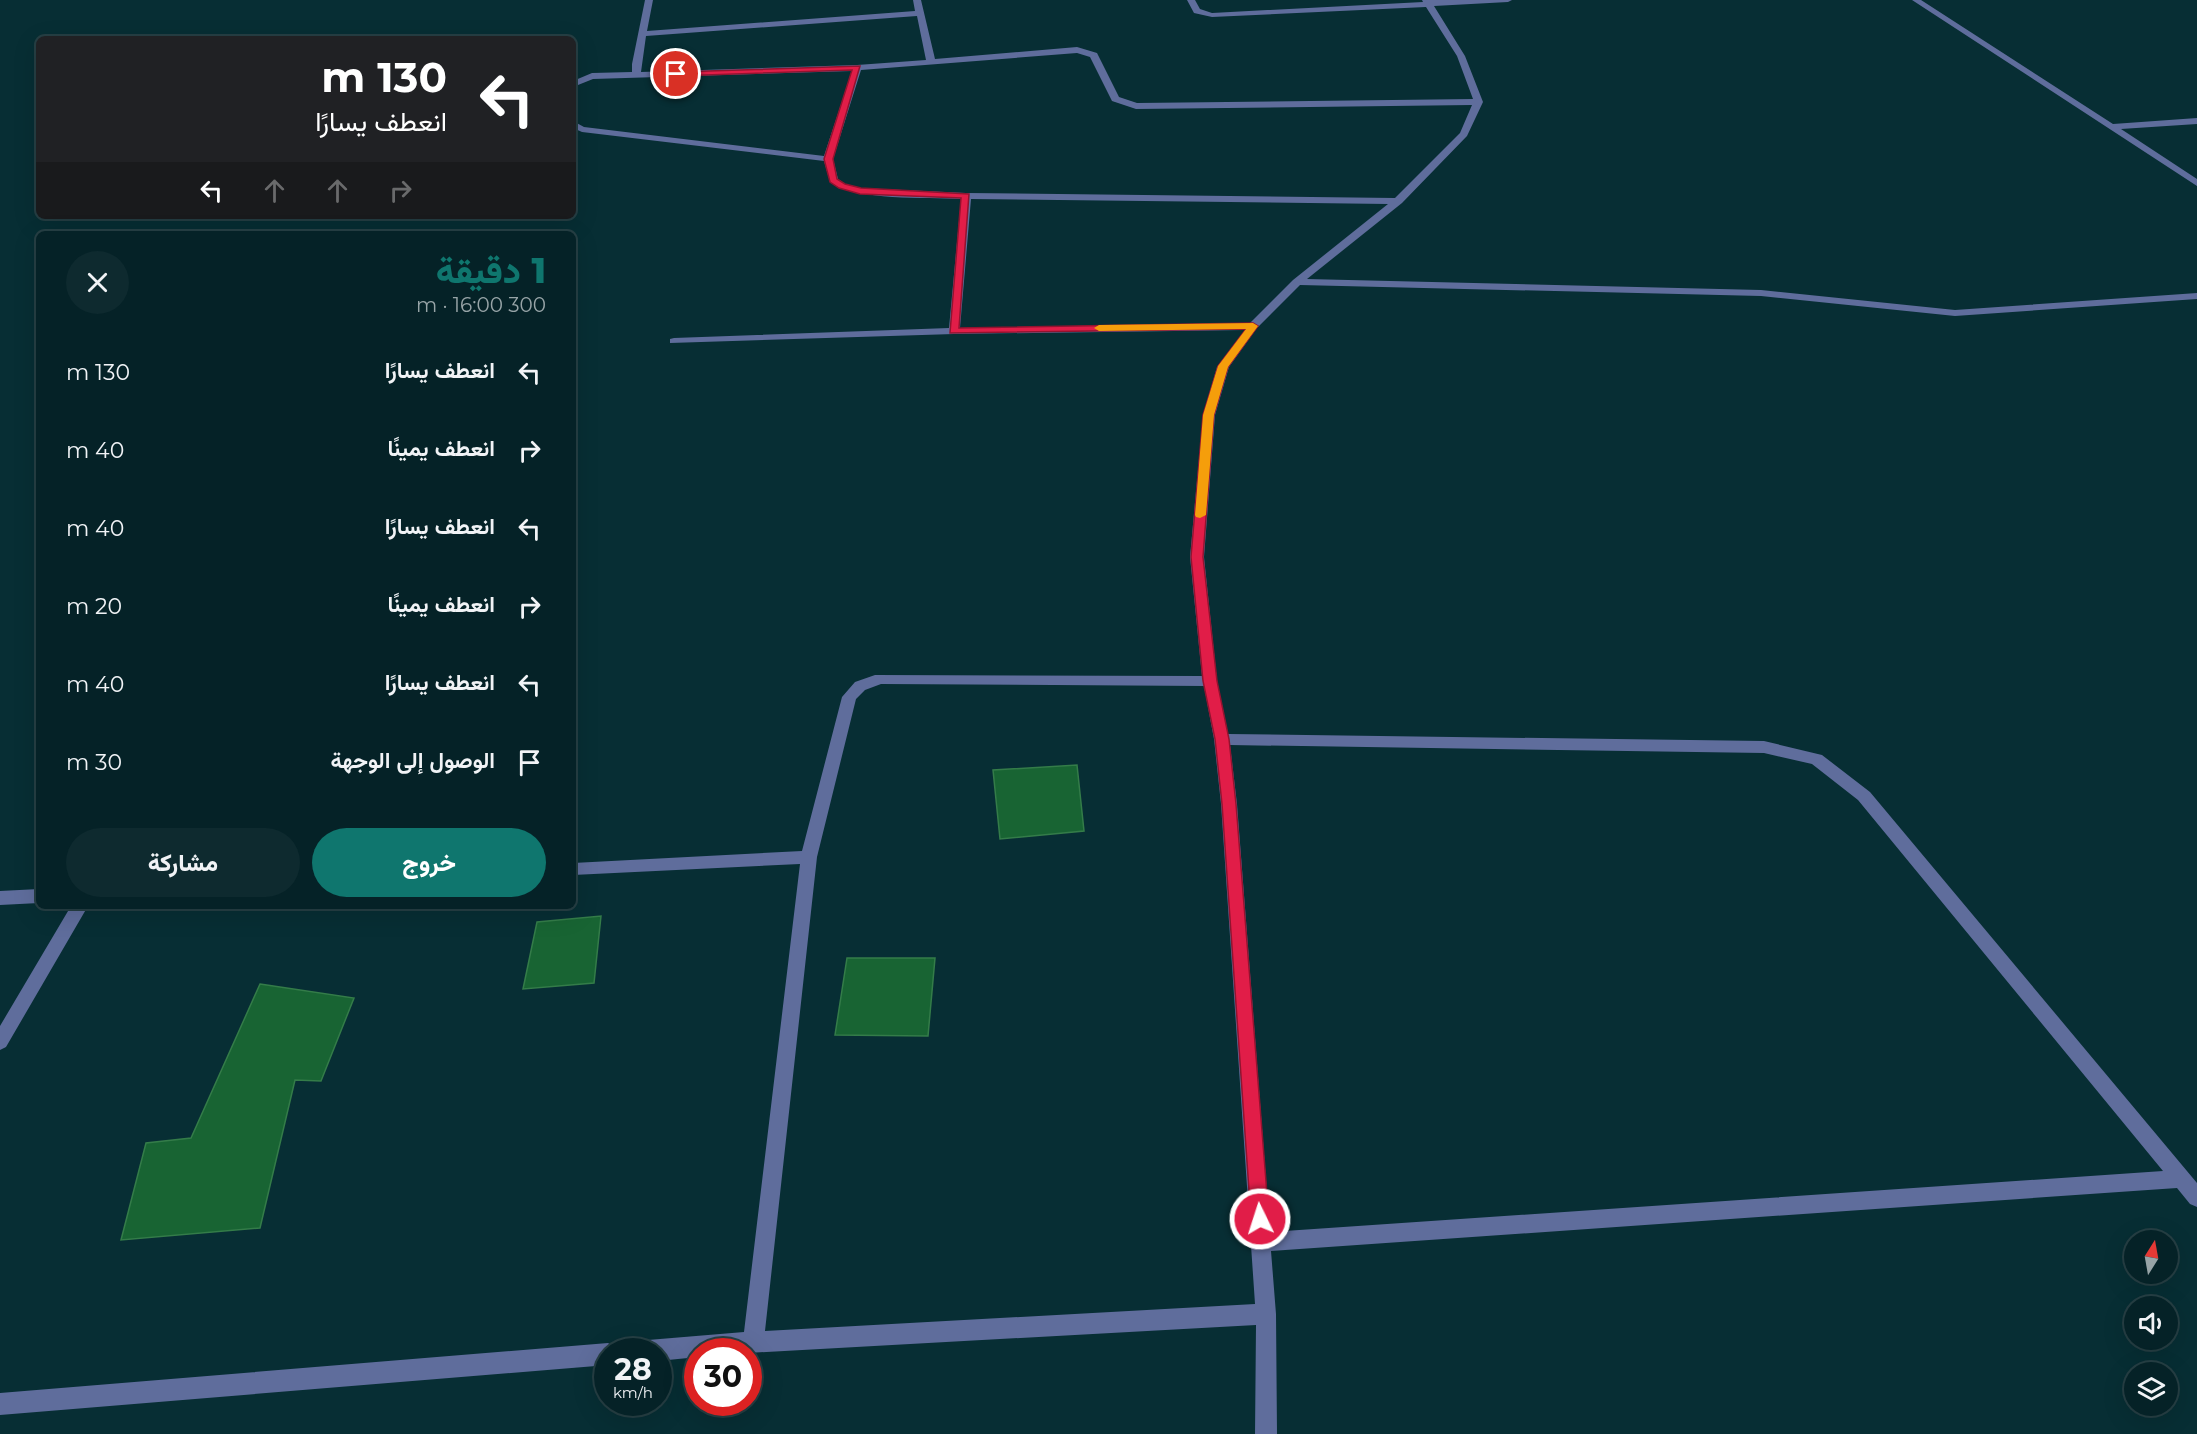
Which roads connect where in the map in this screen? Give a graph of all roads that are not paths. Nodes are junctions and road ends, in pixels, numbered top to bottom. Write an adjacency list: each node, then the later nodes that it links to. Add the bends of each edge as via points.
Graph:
1 (649, 0): 8 (street)
2 (917, 0): 7 (street)
3 (1191, 0): 6 (street, via 1197,11 1212,15)
4 (1508, 0): 6 (street)
5 (1916, 0): 16 (street)
6 (1428, 2): 13 (street, via 1461,56)
7 (920, 13): 8 (street); 9 (street)
8 (643, 34): 11 (street)
9 (931, 61): 10 (street); 13 (street, via 1077,50 1094,55 1115,99 1136,106)
10 (857, 68): 11 (street); 17 (street)
11 (637, 75): 12 (street, via 592,76)
12 (576, 83)
13 (1478, 102): 20 (street, via 1464,134)
14 (2197, 121): 16 (street)
15 (576, 126): 17 (street)
16 (2113, 127): 18 (street)
17 (828, 159): 19 (street, via 833,180 860,191)
18 (2197, 183)
19 (966, 196): 20 (street); 24 (street)
20 (1398, 201): 21 (street)
21 (1297, 282): 22 (street, via 1771,293 1954,313); 23 (street)
22 (2197, 296)
23 (1253, 326): 24 (street); 26 (street, via 1223,366 1209,415 1197,557)
24 (954, 331): 25 (street)
25 (674, 341)
26 (1210, 681): 27 (street); 28 (street, via 880,680 860,686 849,697)
27 (1222, 739): 34 (street, via 1764,747 1817,759 1864,796); 36 (street)
28 (809, 857): 29 (street); 38 (street)
29 (576, 869)
30 (36, 896): 31 (street)
31 (0, 898)
32 (78, 909): 33 (street)
33 (0, 1042)
34 (2181, 1179): 35 (street); 36 (street)
35 (2197, 1198)
36 (1262, 1242): 37 (street)
37 (1266, 1314): 39 (street); 42 (street)
38 (753, 1338)
39 (762, 1342)
40 (594, 1355): 41 (street)
41 (0, 1404)
42 (1266, 1434)

